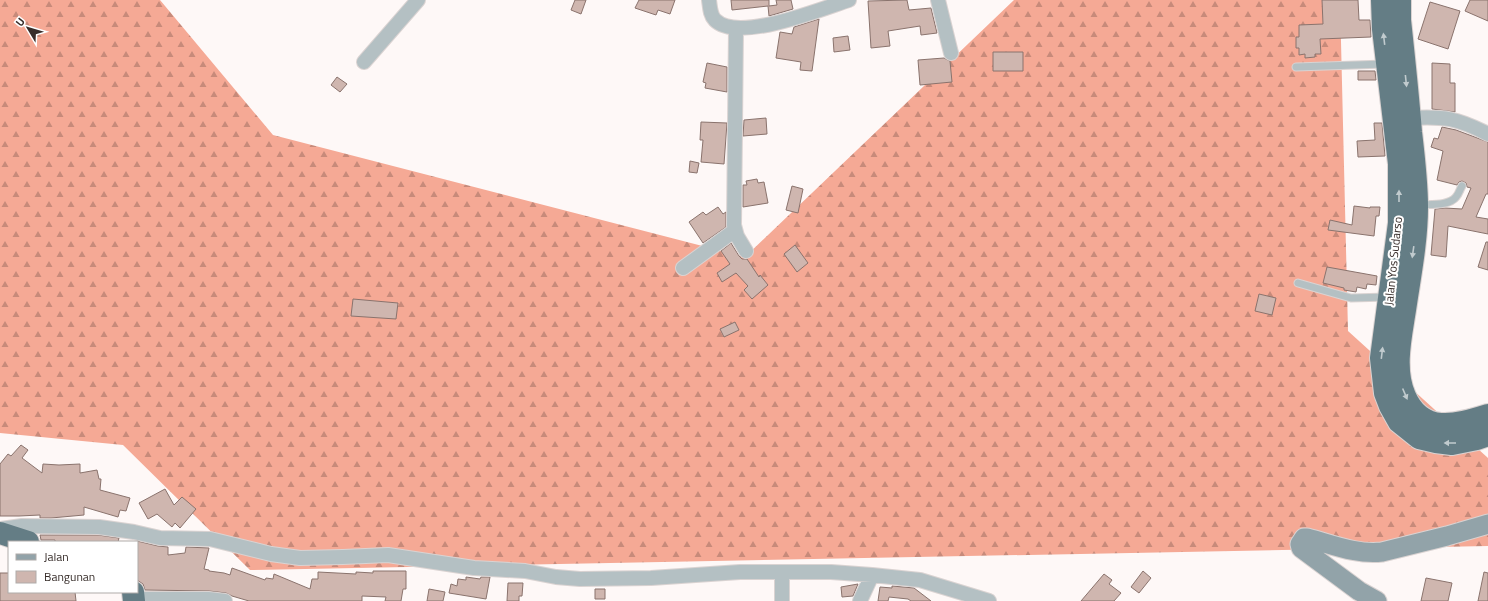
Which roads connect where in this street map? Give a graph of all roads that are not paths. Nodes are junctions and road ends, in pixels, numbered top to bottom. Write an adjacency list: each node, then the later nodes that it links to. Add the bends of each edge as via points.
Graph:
1 (418, 0): 9 (street)
2 (710, 0): 7 (street, via 711,14 715,20)
3 (849, 0): 7 (street, via 767,26)
4 (938, 0): 8 (street)
5 (1382, 0): 10 (highway, Jalan Yos Sudarso, one-way to 5)
6 (1400, 0): 12 (highway, Jalan Yos Sudarso, one-way to 12)
7 (736, 28): 16 (street)
8 (951, 53)
9 (364, 62)
10 (1387, 64): 11 (lane); 20 (highway, Jalan Yos Sudarso, one-way to 10, via 1399,223 1399,164)
11 (1296, 67)
12 (1410, 118): 13 (street, via 1451,119); 15 (highway, Jalan Yos Sudarso)
13 (1488, 134)
14 (1462, 186): 15 (lane, via 1456,197 1448,202)
15 (1417, 205): 21 (highway, Jalan Yos Sudarso, one-way to 21, via 1398,356 1405,397 1421,418 1437,424 1452,425)
16 (734, 230): 17 (street); 18 (street)
17 (746, 252)
18 (683, 268)
19 (1298, 283): 20 (lane, via 1352,298)
20 (1390, 297): 22 (highway, Jalan Yos Sudarso, one-way to 20, via 1452,444 1436,442 1420,438 1399,422 1385,393 1381,358)
21 (1488, 415)
22 (1488, 435)
23 (1488, 524): 34 (street, via 1371,553 1304,538 1300,544 1301,548)
24 (0, 529): 27 (street, via 22,526 99,527 160,538 210,539 271,554 300,558 388,555 474,568 525,571 580,579)
25 (0, 533): 26 (highway)
26 (25, 541)
27 (782, 572): 28 (street); 32 (street)
28 (872, 575): 30 (street, via 920,580); 33 (street)
29 (133, 597): 31 (street, via 208,598)
30 (984, 600)
31 (224, 601)
32 (782, 601)
33 (860, 601)
34 (1377, 601)

